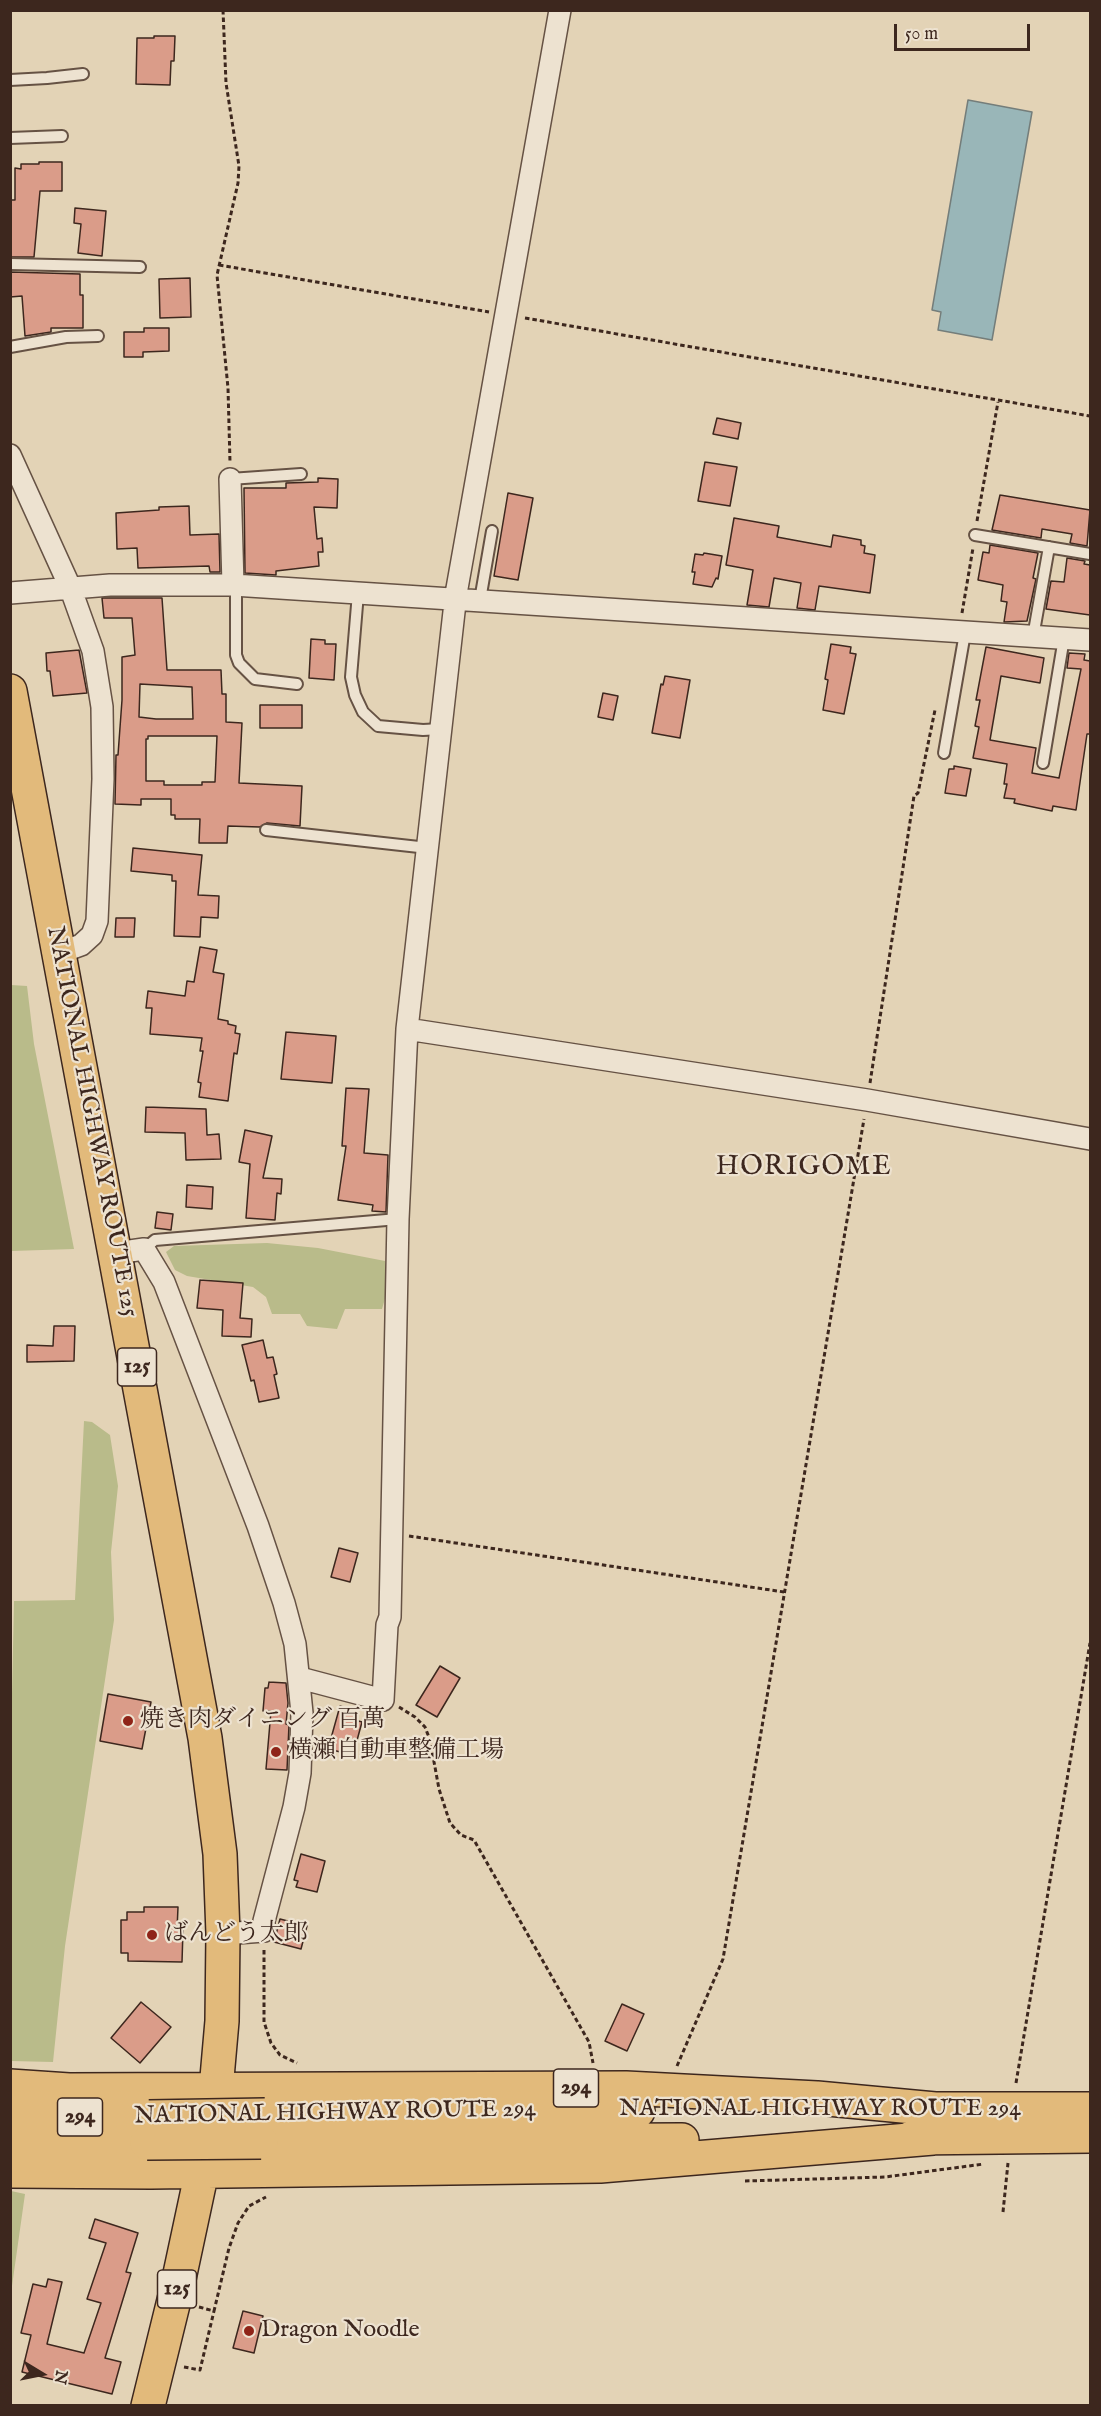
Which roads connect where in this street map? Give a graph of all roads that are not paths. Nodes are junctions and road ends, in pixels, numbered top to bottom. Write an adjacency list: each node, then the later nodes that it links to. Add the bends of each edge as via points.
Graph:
1 (561, 10): 21 (street)
2 (83, 74): 3 (lane)
3 (10, 80)
4 (62, 136): 5 (lane)
5 (10, 138)
6 (10, 264): 7 (lane)
7 (140, 267)
8 (98, 336): 9 (lane)
9 (10, 347)
10 (10, 455): 18 (street)
11 (301, 474): 12 (lane)
12 (230, 478): 17 (street)
13 (492, 531): 22 (lane)
14 (975, 535): 15 (lane)
15 (1049, 547): 16 (lane); 24 (lane)
16 (1090, 554)
17 (234, 585): 18 (street); 20 (street); 27 (lane, via 239,663 255,679)
18 (70, 587): 19 (street); 34 (street, via 93,651 102,707 103,779 96,929 81,945)
19 (10, 593)
20 (358, 593): 21 (street); 29 (lane, via 351,677 363,712 378,726)
21 (457, 598): 22 (street); 29 (street)
22 (480, 600): 23 (street)
23 (962, 633): 24 (street); 30 (lane)
24 (1034, 637): 25 (street)
25 (1064, 638): 26 (street); 31 (lane)
26 (1090, 640)
27 (297, 684)
28 (10, 692): 34 (highway, NATIONAL HIGHWAY ROUTE 125 / 125)
29 (441, 729): 33 (street)
30 (944, 753)
31 (1043, 763)
32 (266, 830): 33 (lane)
33 (428, 848): 35 (street)
34 (59, 953): 38 (highway, NATIONAL HIGHWAY ROUTE 125 / 125)
35 (407, 1029): 36 (street, via 867,1100); 37 (street)
36 (1090, 1139)
37 (398, 1219): 38 (lane, via 154,1240); 39 (street, via 390,1617 383,1700)
38 (130, 1251): 39 (street, via 164,1282 258,1526 284,1604); 40 (highway, NATIONAL HIGHWAY ROUTE 125 / 125, via 206,1738 220,1854)
39 (300, 1678): 40 (street, via 300,1773 264,1931)
40 (223, 1934): 42 (highway, NATIONAL HIGHWAY ROUTE 125 / 125)
41 (10, 2086): 42 (highway, 294)
42 (216, 2090): 45 (highway, 294, via 626,2088 818,2098); 50 (highway, NATIONAL HIGHWAY ROUTE 125 / 125)
43 (1090, 2109): 45 (highway, NATIONAL HIGHWAY ROUTE 294 / 294)
44 (10, 2118): 46 (highway, NATIONAL HIGHWAY ROUTE 294 / 294)
45 (934, 2123): 46 (highway, NATIONAL HIGHWAY ROUTE 294 / 294, bridge); 47 (highway, 294); 50 (highway, 294, via 818,2149 600,2166)
46 (148, 2130): 48 (highway, NATIONAL HIGHWAY ROUTE 294 / 294)
47 (1090, 2136)
48 (10, 2143)
49 (10, 2171): 50 (highway, 294)
50 (202, 2171): 51 (highway, NATIONAL HIGHWAY ROUTE 125 / 125)
51 (148, 2406)

